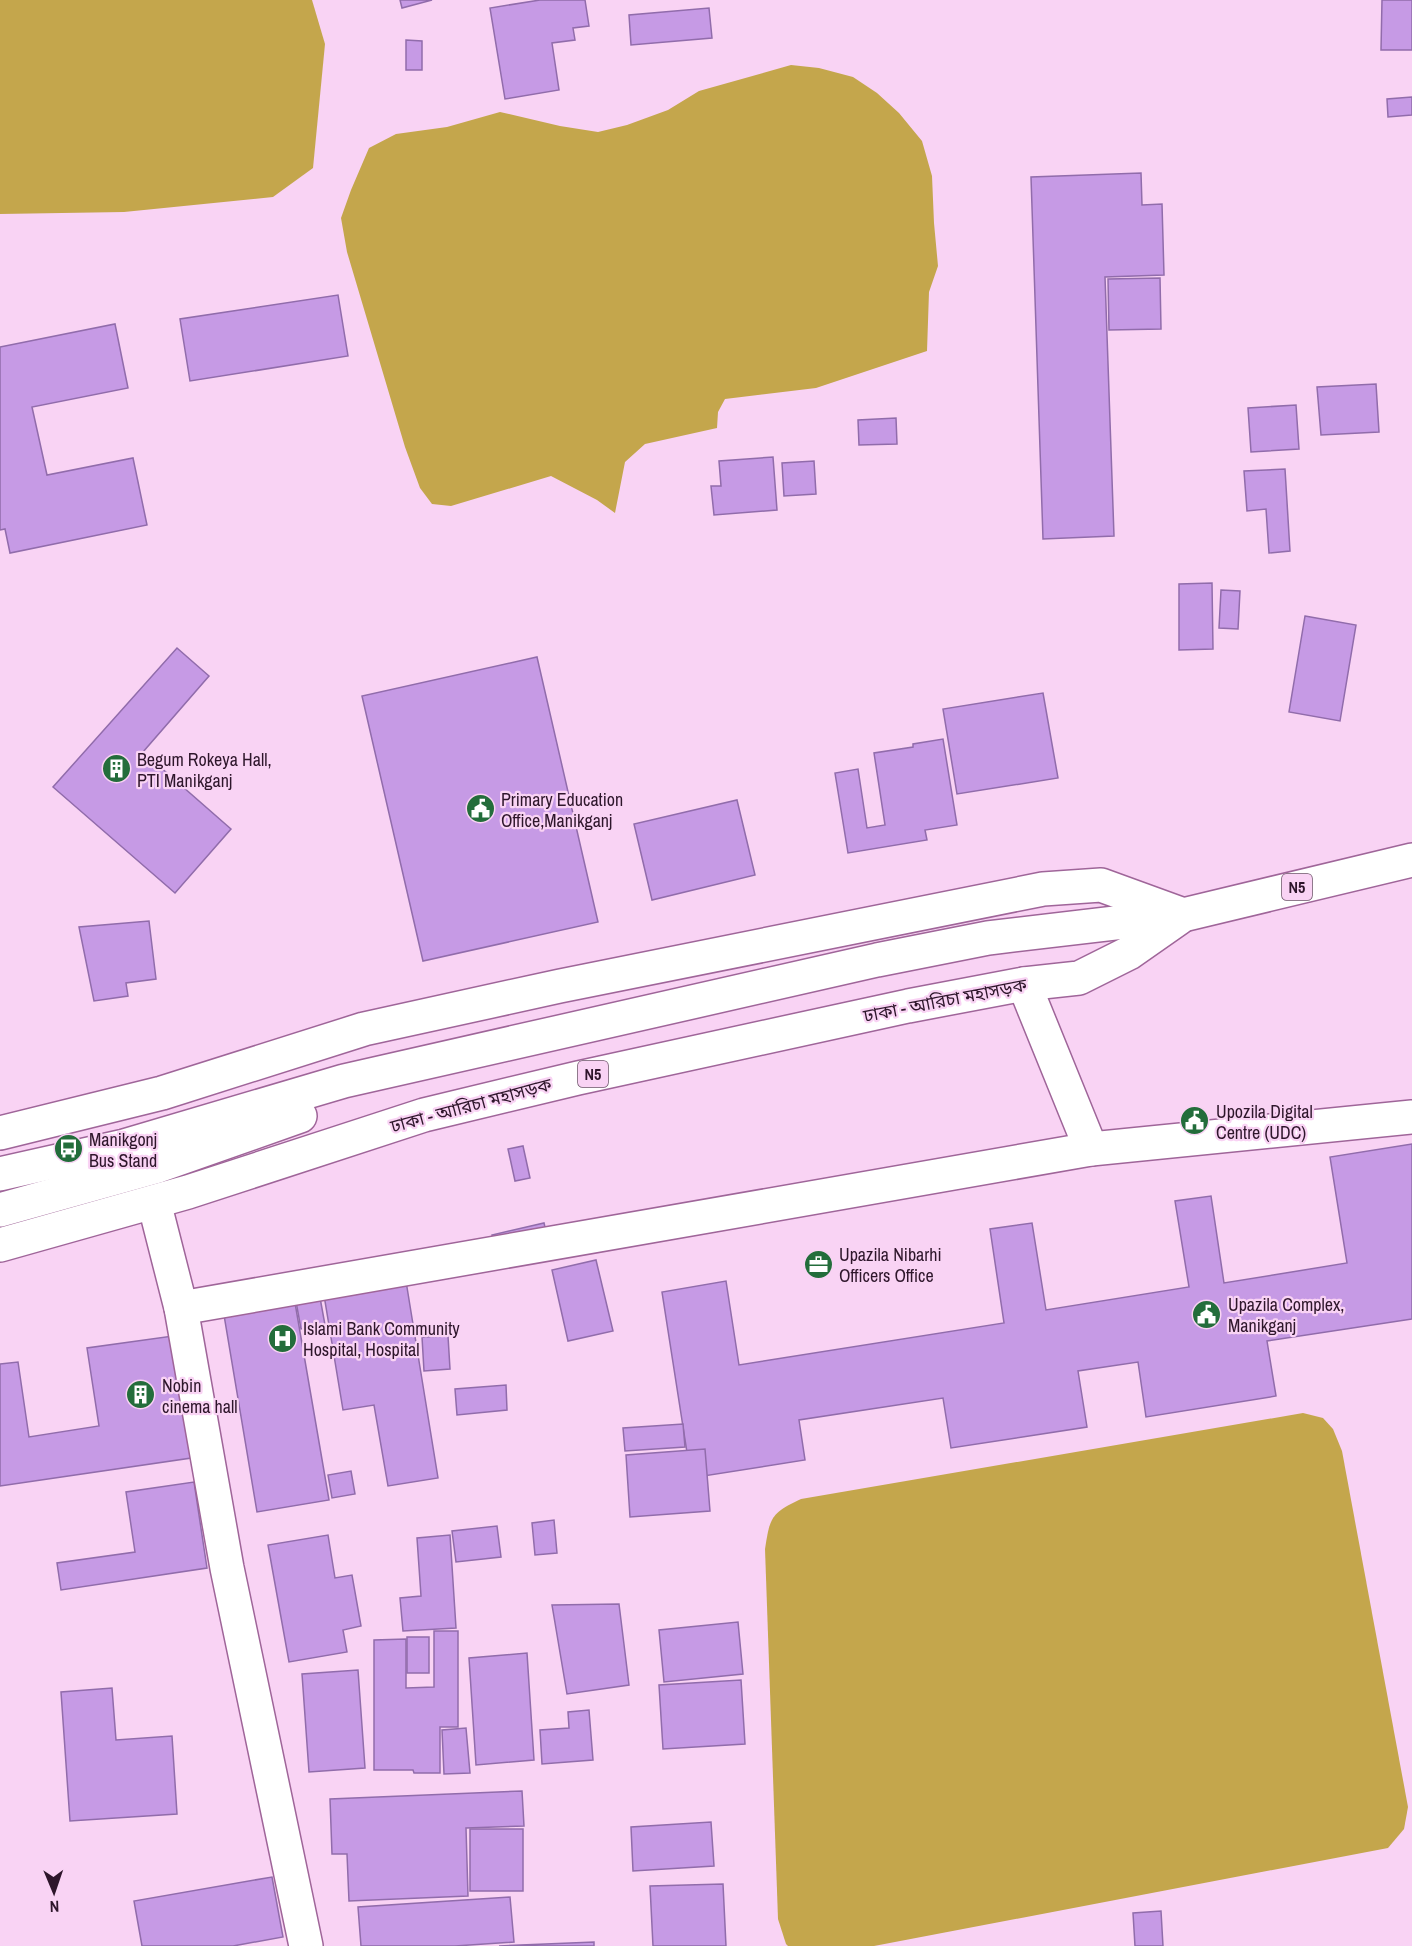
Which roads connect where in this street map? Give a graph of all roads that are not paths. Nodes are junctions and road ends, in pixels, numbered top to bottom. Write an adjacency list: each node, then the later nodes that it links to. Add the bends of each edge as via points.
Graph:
1 (1412, 860): 2 (main road, ঢাকা - আরিচা মহাসড়ক / N5)
2 (1183, 915): 3 (main road, ঢাকা - আরিচা মহাসড়ক / N5, via 1129,953 1079,978); 4 (main road, ঢাকা - আরিচা মহাসড়ক / N5, via 988,938); 6 (main road, via 1101,885 1043,889 364,1029 162,1093)
3 (1024, 984): 7 (main road); 9 (main road, ঢাকা - আরিচা মহাসড়ক / N5, via 612,1070 424,1115)
4 (441, 1058): 8 (main road, ঢাকা - আরিচা মহাসড়ক / N5, via 344,1081 124,1146); 10 (main road, N5, via 352,1097 158,1166)
5 (1412, 1117): 7 (main road)
6 (0, 1133)
7 (1091, 1149): 12 (main road)
8 (0, 1174)
9 (154, 1202): 11 (main road, ঢাকা - আরিচা মহাসড়ক / N5); 12 (main road)
10 (0, 1210)
11 (0, 1245)
12 (182, 1308): 13 (main road, via 230,1580)
13 (306, 1946)

